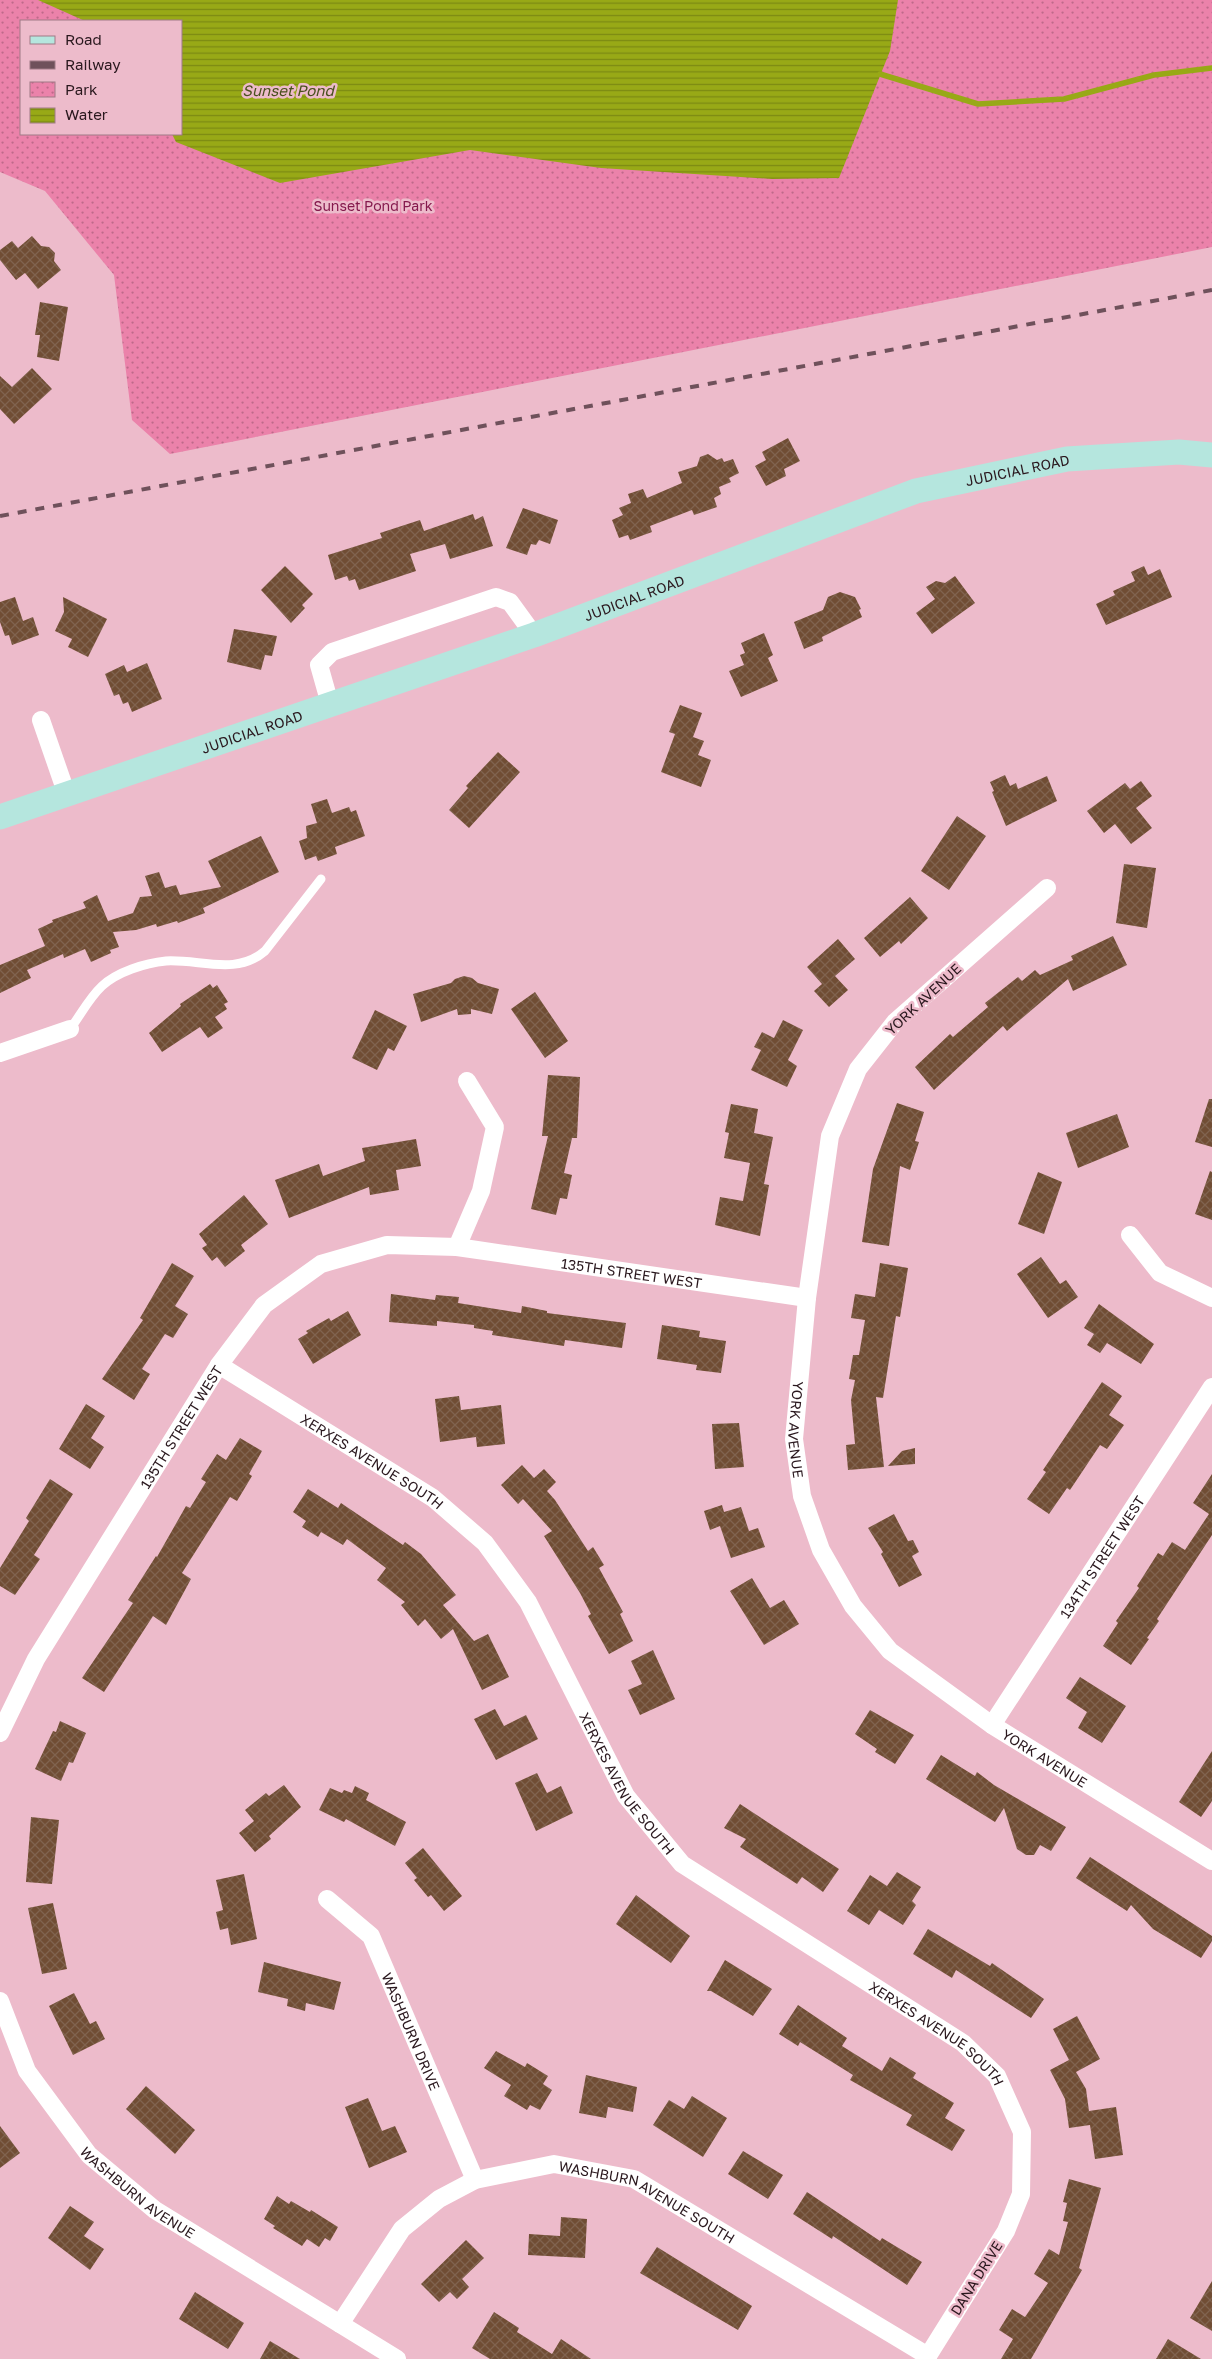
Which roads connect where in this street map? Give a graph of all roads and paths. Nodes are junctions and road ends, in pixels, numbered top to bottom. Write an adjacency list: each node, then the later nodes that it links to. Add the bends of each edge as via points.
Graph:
1 (1212, 455): 2 (street, JUDICIAL ROAD, via 1179,452 1067,458 916,491)
2 (534, 635): 3 (street, JUDICIAL ROAD); 3 (street, via 510,602 496,597 332,652 319,665)
3 (330, 704): 5 (street, JUDICIAL ROAD)
4 (41, 720): 5 (street)
5 (66, 795): 6 (street, JUDICIAL ROAD)
6 (0, 817)
7 (321, 879): 9 (lane, via 255,959 220,966 165,961 130,969 102,986)
8 (1047, 888): 14 (street, YORK AVENUE, via 895,1022 858,1069 830,1136)
9 (70, 1029): 10 (street)
10 (0, 1053)
11 (467, 1081): 13 (street, via 495,1127 481,1191)
12 (1130, 1235): 15 (street, via 1160,1274)
13 (456, 1247): 14 (street, 135TH STREET WEST); 16 (street, 135TH STREET WEST, via 387,1245 321,1264 264,1305)
14 (807, 1298): 18 (street, YORK AVENUE, via 794,1439 802,1496 821,1550 853,1606 890,1651)
15 (1212, 1298)
16 (219, 1365): 19 (street, 135TH STREET WEST, via 36,1659); 24 (street, XERXES AVENUE SOUTH, via 433,1498 486,1543 528,1602 626,1796 682,1864 963,2043 997,2076 1022,2132)
17 (1212, 1387): 18 (street, 134TH STREET WEST)
18 (992, 1725): 20 (street, YORK AVENUE)
19 (0, 1733)
20 (1212, 1861)
21 (327, 1899): 23 (street, WASHBURN DRIVE, via 371,1936)
22 (0, 2001): 25 (street, WASHBURN AVENUE, via 27,2071 90,2155 156,2210)
23 (475, 2180): 25 (street, WASHBURN AVENUE SOUTH, via 439,2199 402,2229); 26 (street, WASHBURN AVENUE SOUTH, via 554,2164 634,2179)
24 (1021, 2194): 26 (street, DANA DRIVE, via 1006,2231)
25 (340, 2324): 27 (street, WASHBURN AVENUE)
26 (927, 2358)
27 (397, 2359)

